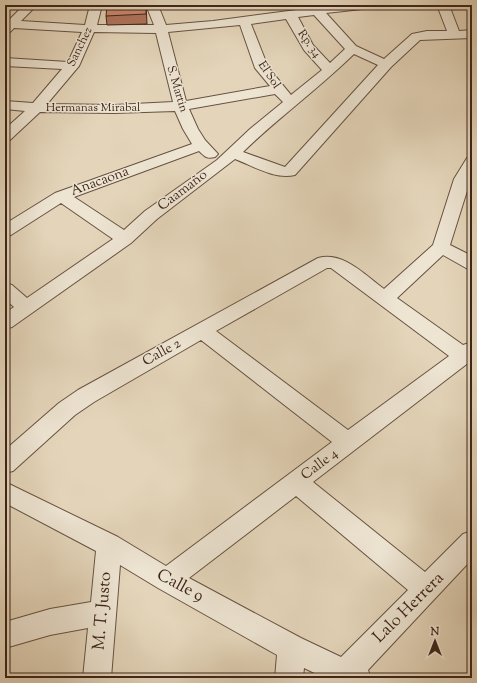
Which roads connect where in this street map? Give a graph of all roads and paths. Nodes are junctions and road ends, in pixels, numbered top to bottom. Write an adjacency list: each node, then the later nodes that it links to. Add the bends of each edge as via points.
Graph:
1 (31, 5): 10 (street)
2 (96, 5): 11 (street, Sanchez)
3 (152, 5): 12 (street, S. Martin)
4 (372, 5): 6 (street)
5 (443, 5): 13 (street)
6 (338, 6): 7 (street)
7 (318, 12): 8 (street); 15 (street)
8 (291, 16): 9 (street); 19 (street, Rp. 34, via 308,47)
9 (244, 21): 12 (street); 20 (street, El Sol, via 262,68)
10 (7, 26): 11 (street)
11 (90, 29): 12 (street); 18 (street, Sanchez)
12 (161, 29): 23 (street, S. Martin)
13 (454, 34): 14 (street); 17 (street, via 416,37)
14 (472, 34)
15 (352, 49): 17 (street); 19 (street, Caamaño)
16 (5, 62): 18 (street)
17 (386, 64): 27 (street, S. Martin, via 289,172)
18 (72, 66): 24 (street, Sanchez)
19 (330, 70): 21 (street, Caamaño)
20 (278, 89): 21 (street, El Sol); 23 (street, Hermanas Mirabal)
21 (291, 103): 27 (street, Caamaño)
22 (5, 105): 24 (street, Hermanas Mirabal)
23 (180, 106): 24 (street, Hermanas Mirabal, via 122,110); 26 (street, S. Martin)
24 (37, 107): 25 (street, Sanchez)
25 (5, 137)
26 (200, 146): 27 (street, S. Martin); 30 (street, Anacaona)
27 (227, 158): 32 (street, Caamaño, via 151,215)
28 (472, 161): 29 (street)
29 (467, 180): 33 (street)
30 (61, 196): 31 (street, Anacaona); 32 (street)
31 (5, 231)
32 (125, 239): 37 (street, Caamaño)
33 (442, 247): 34 (street); 36 (street)
34 (472, 264)
35 (5, 288): 37 (street)
36 (385, 298): 39 (street, Calle 2, via 336,263 324,262); 40 (street)
37 (26, 308): 38 (street, Caamaño)
38 (5, 322)
39 (202, 331): 41 (street); 42 (street, Calle 2, via 86,396 67,409)
40 (468, 353): 41 (street, Calle 4)
41 (349, 443): 43 (street, Calle 4)
42 (5, 464)
43 (297, 483): 47 (street, Calle 4); 48 (street)
44 (5, 492): 46 (street, Calle 9)
45 (472, 542): 48 (street, Lalo Herrera)
46 (109, 545): 47 (street, Calle 9); 49 (street, M. T. Justo)
47 (167, 580): 51 (street, Calle 9)
48 (427, 590): 52 (street, Lalo Herrera)
49 (103, 613): 50 (street, via 50,622); 53 (street, M. T. Justo)
50 (5, 635)
51 (291, 648): 52 (street, Calle 9); 54 (street)
52 (351, 675)
53 (97, 678)
54 (289, 678)

